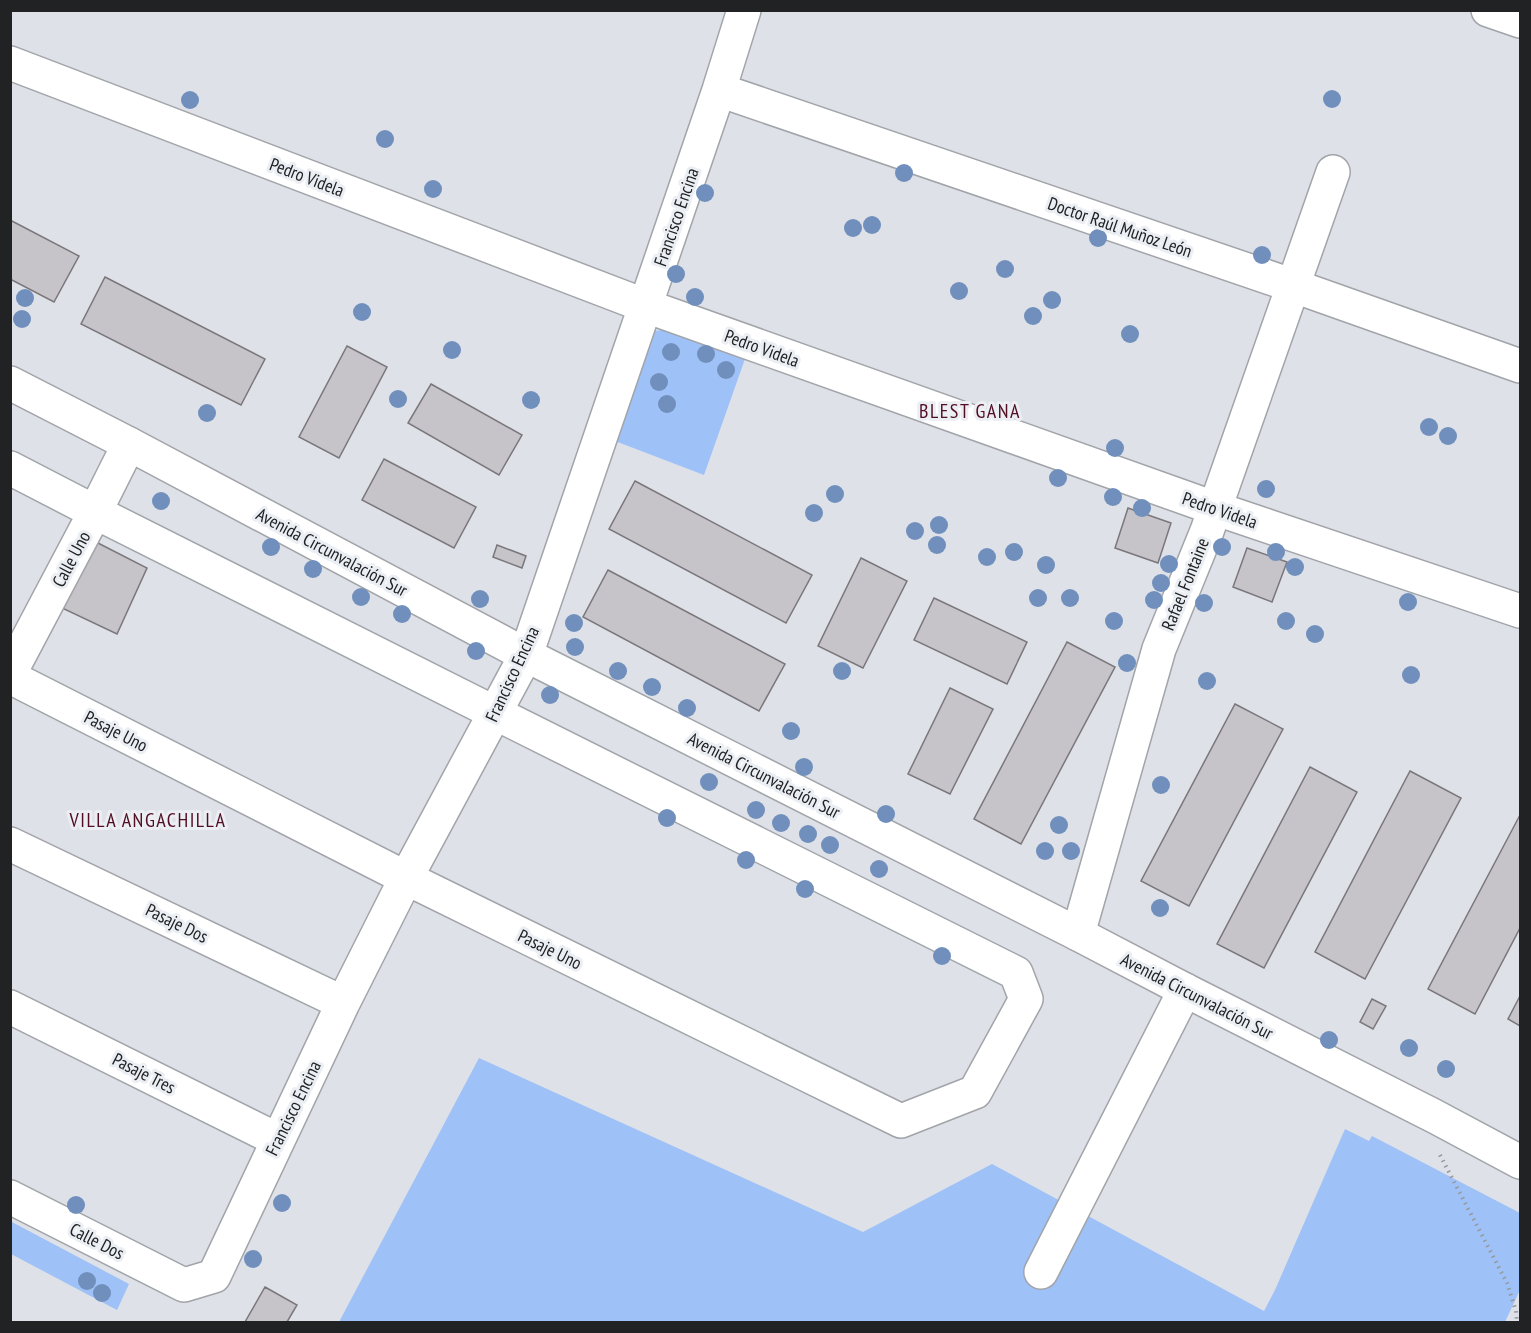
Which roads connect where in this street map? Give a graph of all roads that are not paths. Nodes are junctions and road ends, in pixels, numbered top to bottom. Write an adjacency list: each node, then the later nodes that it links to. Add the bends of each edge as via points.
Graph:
1 (744, 10): 5 (street, Francisco Encina)
2 (1488, 10): 3 (street)
3 (1521, 21)
4 (10, 63): 8 (street, Pedro Videla)
5 (719, 90): 7 (street, Doctor Raúl Muñoz León); 8 (street, Francisco Encina)
6 (1333, 172): 7 (street, Rafael Fontaine)
7 (1294, 286): 9 (street, Doctor Raúl Muñoz León); 13 (street, Rafael Fontaine)
8 (646, 306): 13 (street, Pedro Videla); 16 (street, Francisco Encina)
9 (1521, 366)
10 (10, 383): 11 (street, Avenida Circunvalación Sur)
11 (129, 444): 14 (street, Calle Uno); 16 (street, Avenida Circunvalación Sur)
12 (10, 468): 14 (street)
13 (1214, 508): 15 (street, Pedro Videla); 21 (street, Rafael Fontaine, via 1159,649)
14 (95, 512): 17 (street, Calle Uno); 18 (street)
15 (1521, 610)
16 (526, 655): 18 (street, Francisco Encina); 21 (street, Avenida Circunvalación Sur)
17 (10, 675): 20 (street, Pasaje Uno)
18 (495, 713): 20 (street, Francisco Encina); 20 (street, Pasaje Uno, via 1016,973 1026,999 975,1092 901,1121)
19 (10, 844): 23 (street, Pasaje Dos)
20 (406, 878): 23 (street, Francisco Encina)
21 (1078, 934): 22 (street, Avenida Circunvalación Sur)
22 (1185, 990): 26 (street, Avenida Circunvalación Sur); 28 (street)
23 (344, 1003): 25 (street, Francisco Encina)
24 (10, 1007): 25 (street, Pasaje Tres)
25 (278, 1140): 29 (street, Francisco Encina, via 214,1276)
26 (1521, 1162)
27 (10, 1197): 29 (street, Calle Dos)
28 (1041, 1272)
29 (184, 1285)

